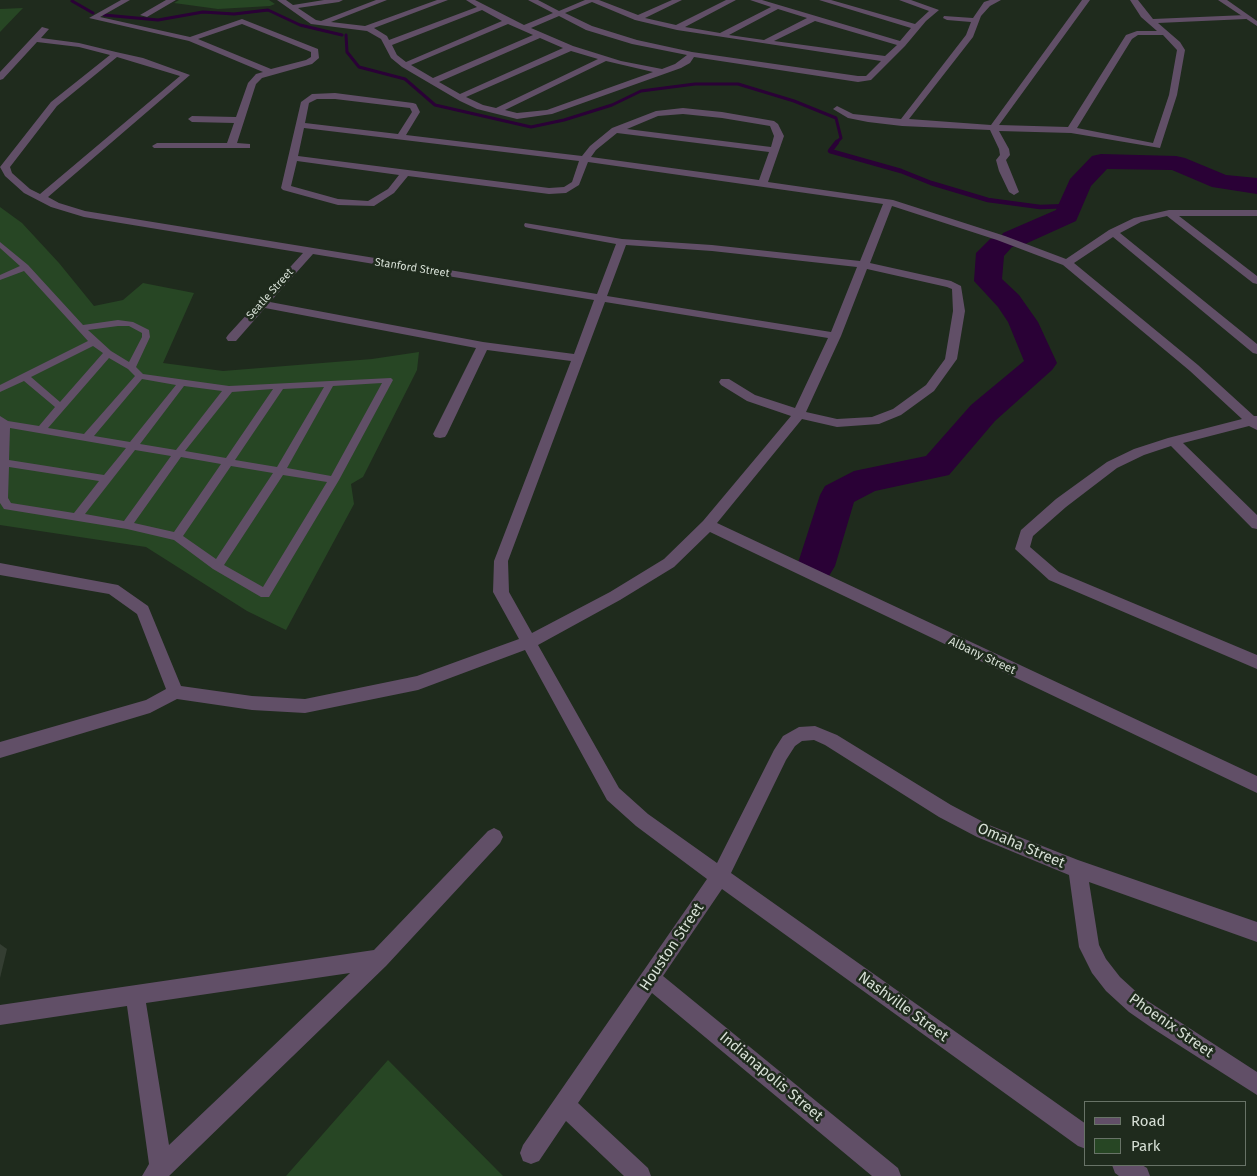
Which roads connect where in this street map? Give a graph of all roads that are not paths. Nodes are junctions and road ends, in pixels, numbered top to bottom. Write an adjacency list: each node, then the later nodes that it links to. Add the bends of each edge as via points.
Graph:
1 (126, 0): 43 (street, via 93,18)
2 (172, 0): 25 (street)
3 (281, 0): 21 (street)
4 (339, 0): 21 (street)
5 (383, 0): 33 (street)
6 (444, 0): 39 (street)
7 (470, 0): 22 (street)
8 (532, 0): 24 (street)
9 (592, 0): 20 (street); 24 (street)
10 (620, 0): 20 (street)
11 (678, 0): 27 (street)
12 (732, 0): 37 (street)
13 (754, 0): 23 (street)
14 (823, 0): 35 (street)
15 (905, 0): 35 (street, via 934,10)
16 (997, 0): 30 (street, via 987,4)
17 (1086, 0): 65 (street)
18 (1134, 0): 32 (street)
19 (1222, 0): 26 (street)
20 (607, 6): 27 (street)
21 (291, 7): 33 (street, via 306,18)
22 (483, 7): 31 (street); 46 (street)
23 (777, 7): 28 (street); 42 (street)
24 (558, 13): 36 (street); 50 (street, via 589,28)
25 (144, 15)
26 (1246, 17): 32 (street); 34 (street)
27 (638, 18): 37 (street)
28 (814, 18): 45 (street); 47 (street)
29 (947, 18): 30 (street)
30 (975, 20): 63 (street, via 970,34)
31 (508, 21): 36 (street); 53 (street)
32 (1151, 21): 40 (street)
33 (323, 23): 39 (street)
34 (1257, 24)
35 (916, 27): 47 (street)
36 (524, 28): 41 (street)
37 (677, 28): 42 (street)
38 (45, 29): 44 (street)
39 (365, 29): 46 (street, via 384,38)
40 (1165, 33): 67 (street, via 1129,37); 67 (street, via 1181,50 1157,146)
41 (539, 35): 48 (street); 57 (street)
42 (721, 36): 45 (street)
43 (191, 39): 55 (street); 55 (street, via 242,21 315,51 315,58 309,62)
44 (36, 40): 49 (street); 56 (street)
45 (766, 42): 52 (street)
46 (387, 44): 53 (street)
47 (902, 44): 52 (street)
48 (570, 48): 51 (street); 58 (street)
49 (116, 54): 75 (street, via 54,104); 79 (street, via 186,75)
50 (692, 54): 52 (street, via 858,79 868,78); 54 (street, via 687,61)
51 (605, 59): 54 (street); 60 (street)
52 (886, 59)
53 (405, 65): 57 (street)
54 (661, 71): 60 (street, via 549,112 517,116)
55 (270, 72): 62 (street, via 252,83)
56 (0, 77)
57 (434, 81): 58 (street)
58 (460, 97): 60 (street, via 480,108)
59 (837, 109): 63 (street, via 859,118)
60 (497, 111)
61 (192, 119): 62 (street)
62 (239, 120): 70 (street)
63 (902, 123): 65 (street)
64 (300, 125): 68 (street); 68 (street, via 305,102 316,96 335,96 413,106 416,112); 73 (street)
65 (993, 128): 67 (street); 78 (street, via 1004,149 1004,171)
66 (615, 130): 72 (street); 72 (street, via 656,114 683,111 722,115 774,124 779,136); 74 (street, via 593,148)
67 (1071, 130)
68 (401, 136): 74 (street)
69 (157, 146): 70 (street)
70 (231, 146): 71 (street)
71 (247, 146)
72 (774, 150): 77 (street)
73 (293, 158): 76 (street); 76 (street, via 286,188 338,202 370,204 391,191)
74 (586, 159): 76 (street, via 576,183 566,190 549,191); 77 (street)
75 (3, 166): 79 (street, Stanford Street, via 16,182)
76 (405, 173)
77 (763, 183): 80 (street)
78 (1014, 192)
79 (41, 198): 89 (street, Stanford Street, via 84,214)
80 (889, 202): 90 (street); 91 (street)
81 (1240, 211): 82 (street); 83 (street); 84 (street)
82 (1169, 213): 86 (street, via 1138,220); 94 (street)
83 (1257, 213)
84 (1257, 224)
85 (529, 225): 87 (street)
86 (1113, 232): 90 (street); 102 (street)
87 (622, 242): 91 (street, via 712,248); 95 (street, Nashville Street)
88 (0, 244): 92 (lane)
89 (310, 251): 95 (street, Stanford Street); 96 (street, Seatle Street)
90 (1067, 263): 117 (street)
91 (864, 265): 98 (street); 115 (street, via 951,284 956,288 959,311 951,359 930,388 897,412 874,421 837,423)
92 (25, 267): 93 (lane); 97 (lane)
93 (0, 278)
94 (1257, 281)
95 (600, 299): 98 (street, Stanford Street); 104 (street, Nashville Street)
96 (261, 304): 99 (street, Seatle Street); 101 (street)
97 (81, 328): 100 (lane); 105 (lane, via 118,323 130,324 146,332)
98 (835, 336): 115 (street)
99 (232, 338)
100 (94, 342): 103 (lane); 107 (lane)
101 (483, 346): 104 (street); 119 (street)
102 (1257, 350)
103 (108, 353): 105 (lane); 114 (lane)
104 (578, 358): 136 (street, Nashville Street, via 501,561 501,592)
105 (131, 367): 106 (lane)
106 (140, 376): 109 (lane); 120 (lane)
107 (25, 377): 112 (lane); 114 (lane)
108 (724, 382): 115 (street, via 751,398)
109 (182, 383): 113 (lane); 122 (lane)
110 (330, 384): 111 (lane); 126 (lane); 128 (lane, via 388,380)
111 (280, 386): 113 (lane); 125 (lane)
112 (0, 389)
113 (229, 389): 123 (lane)
114 (61, 407): 118 (lane)
115 (800, 414): 132 (street)
116 (2, 421): 118 (lane); 124 (lane)
117 (1255, 422): 121 (street)
118 (41, 430): 120 (lane)
119 (440, 434)
120 (87, 437): 122 (lane)
121 (1173, 441): 130 (street); 137 (street, via 1112,465 1026,534 1022,549 1054,576)
122 (133, 447): 123 (lane); 127 (lane)
123 (177, 455): 125 (lane); 131 (lane)
124 (4, 464): 127 (lane); 129 (lane, via 3,499 8,506)
125 (226, 464): 126 (lane); 133 (lane)
126 (280, 471): 128 (lane); 134 (lane)
127 (108, 479): 129 (lane)
128 (334, 480): 134 (lane, via 265,594)
129 (76, 518): 131 (lane)
130 (1257, 524)
131 (127, 525): 133 (lane)
132 (708, 525): 136 (street, via 669,563); 141 (street, Albany Street)
133 (177, 537): 134 (lane)
134 (217, 566)
135 (0, 569): 138 (street, via 113,589 143,610)
136 (529, 642): 138 (street, via 418,683 305,706 252,703); 144 (street, Nashville Street, via 613,794 642,820)
137 (1257, 662)
138 (175, 692): 140 (street, via 150,706)
139 (799, 734): 143 (street, Omaha Street, via 815,733 831,740 968,823); 144 (street, Houston Street, via 789,741 780,755)
140 (0, 750)
141 (1257, 785)
142 (494, 836): 146 (street)
143 (1078, 869): 145 (street, Omaha Street); 150 (street, Phoenix Street, via 1090,947 1113,984 1159,1021)
144 (720, 876): 147 (street, Houston Street); 152 (street, Nashville Street)
145 (1257, 932)
146 (379, 959): 148 (street); 155 (street)
147 (651, 979): 151 (street, Houston Street); 157 (street, Indianapolis Street)
148 (135, 995): 149 (street); 155 (street)
149 (0, 1015)
150 (1257, 1084)
151 (564, 1105): 153 (street, Houston Street); 156 (street)
152 (1084, 1137)
153 (531, 1153)
154 (1124, 1166): 158 (street)
155 (157, 1172)
156 (640, 1176)
157 (890, 1176)
158 (1139, 1176)

